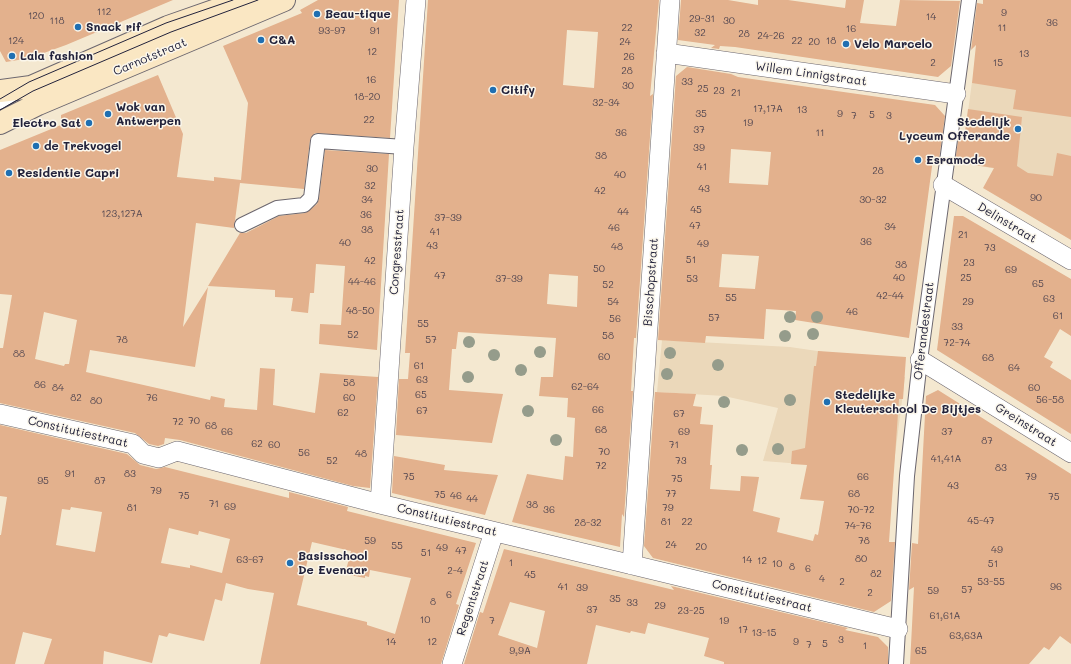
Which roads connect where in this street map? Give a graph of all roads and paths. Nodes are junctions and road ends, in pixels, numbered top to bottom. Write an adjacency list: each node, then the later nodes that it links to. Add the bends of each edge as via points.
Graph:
1 (245, 0): 8 (main road, Carnotstraat, via 168,27 31,87)
2 (284, 0): 8 (main road, Carnotstraat)
3 (416, 0): 9 (street, Congresstraat)
4 (670, 0): 6 (street, Bisschopstraat)
5 (968, 0): 7 (street, Offerandestraat)
6 (666, 53): 7 (street, Willem Linnigstraat); 18 (street, Bisschopstraat)
7 (956, 94): 10 (street, Offerandestraat)
8 (3, 102)
9 (404, 147): 11 (street, via 318,141 311,198 304,205 277,208); 16 (street, Congresstraat)
10 (943, 185): 12 (street, Delinstraat); 13 (street, Offerandestraat)
11 (242, 225)
12 (1071, 260)
13 (920, 360): 15 (street, Greinstraat); 19 (street, Offerandestraat, via 907,476)
14 (0, 414): 16 (street, Constitutiestraat, via 133,444 143,454 159,458 177,451)
15 (1071, 453)
16 (380, 504): 17 (street, Constitutiestraat)
17 (494, 532): 18 (street, Constitutiestraat); 20 (street, Regentstraat)
18 (632, 565): 19 (street, Constitutiestraat)
19 (898, 629): 21 (street, Offerandestraat)
20 (452, 664)
21 (896, 664)

